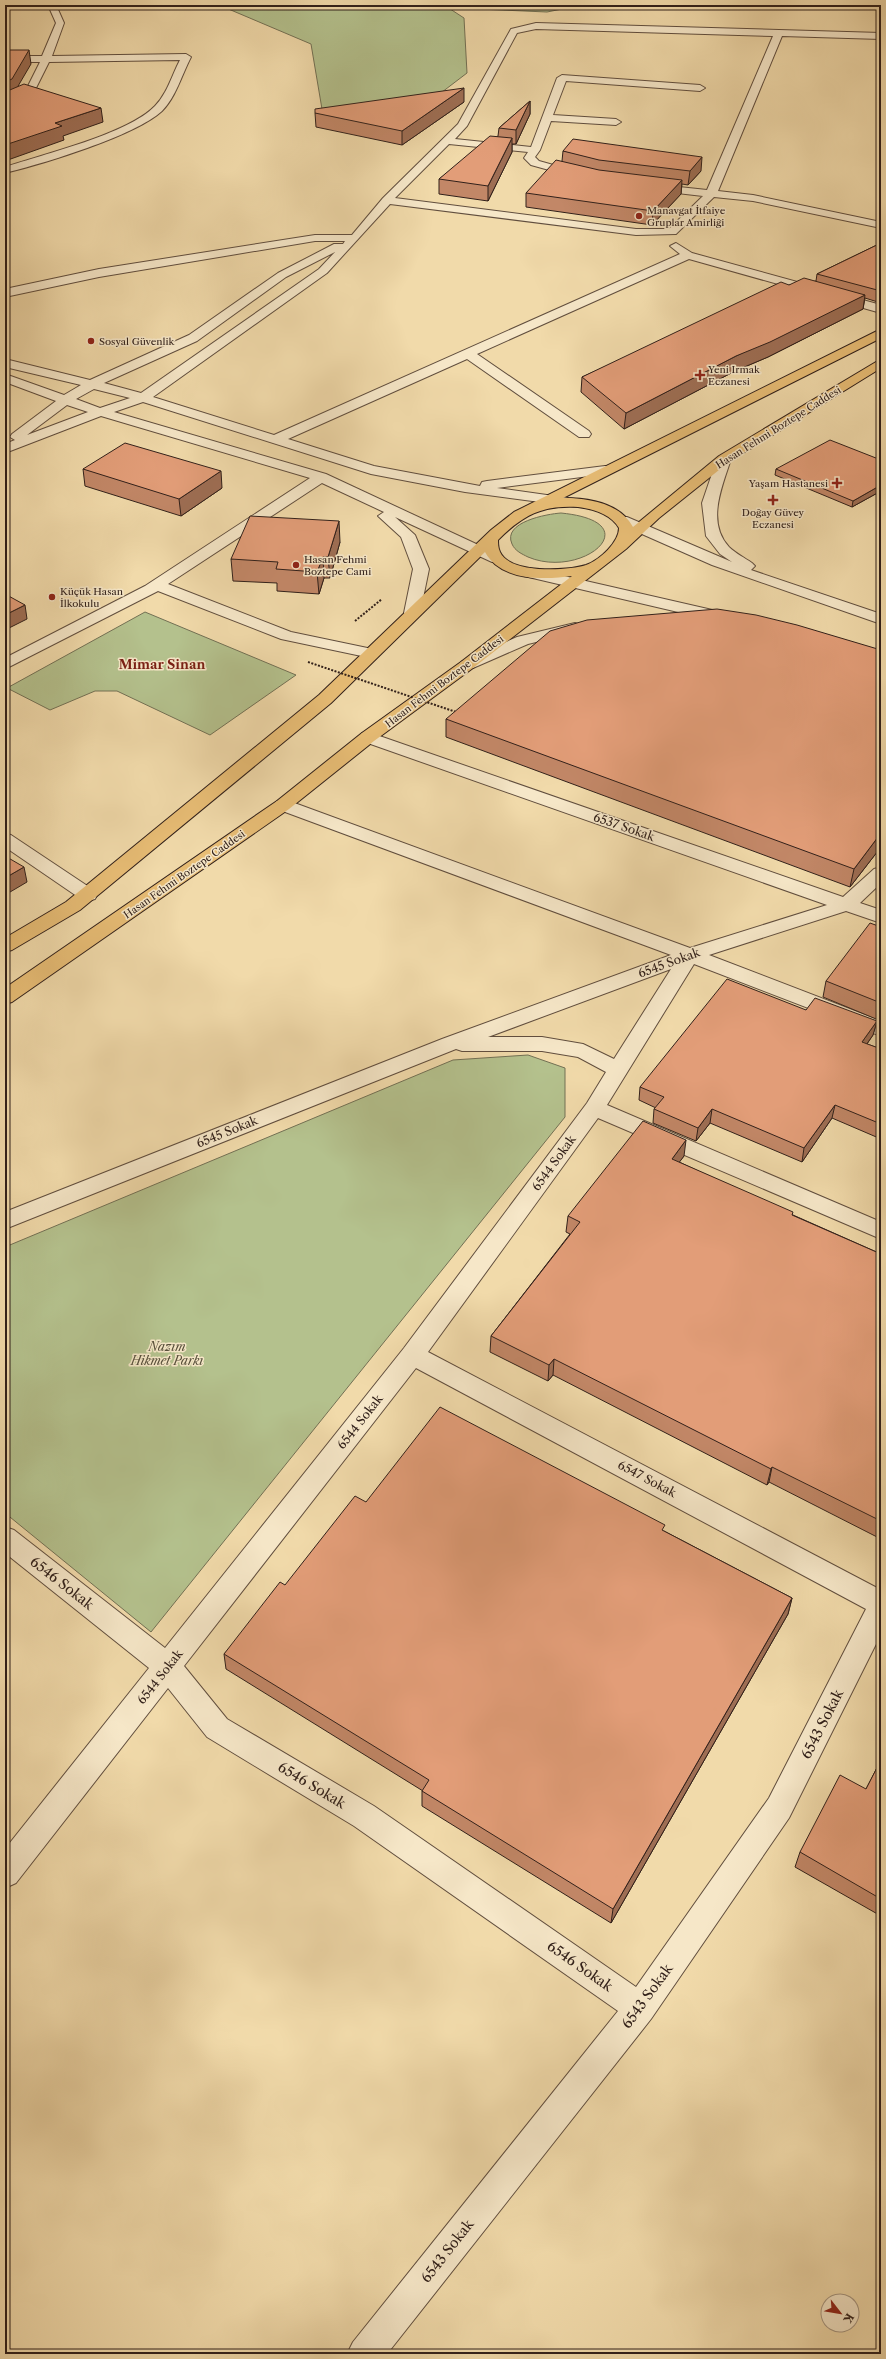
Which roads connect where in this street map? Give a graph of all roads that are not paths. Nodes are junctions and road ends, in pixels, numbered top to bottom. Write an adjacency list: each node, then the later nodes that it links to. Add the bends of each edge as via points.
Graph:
1 (52, 5): 5 (street, via 60,23)
2 (779, 32): 3 (street); 10 (street, via 536,26 514,31 462,126); 17 (street)
3 (881, 36)
4 (5, 59): 5 (street)
5 (46, 59): 7 (street, via 30,90); 13 (street, via 186,57 159,107 146,119)
6 (700, 88): 8 (street, via 562,78)
7 (5, 103)
8 (546, 118): 9 (street); 11 (street)
9 (616, 122)
10 (447, 141): 11 (street); 18 (street)
11 (535, 150): 15 (street, via 529,158 535,164)
12 (5, 161): 13 (street)
13 (18, 165): 14 (street)
14 (5, 170)
15 (590, 178)
16 (643, 186): 17 (street)
17 (710, 194): 19 (street, via 753,198); 20 (street, via 680,227 672,232)
18 (387, 200): 20 (street); 21 (street)
19 (881, 225)
20 (658, 234): 22 (street)
21 (356, 238): 23 (street, via 315,238 99,273); 31 (street, via 282,275 193,338); 32 (street, via 323,271)
22 (688, 255): 24 (street); 27 (street)
23 (5, 293)
24 (881, 309)
25 (881, 333): 39 (main road)
26 (5, 352): 29 (street)
27 (467, 353): 35 (street); 36 (street)
28 (881, 363): 38 (main road, Hasan Fehmi Boztepe Caddesi)
29 (10, 364): 31 (street)
30 (5, 378): 33 (street)
31 (92, 384): 32 (street); 33 (street)
32 (143, 398): 34 (street); 36 (street)
33 (65, 400): 34 (street); 37 (street)
34 (100, 412): 37 (street); 40 (street)
35 (584, 434)
36 (277, 439): 41 (street, via 371,470)
37 (5, 448)
38 (724, 459): 47 (main road, Hasan Fehmi Boztepe Caddesi); 54 (street, via 709,503 713,536 725,551)
39 (605, 470): 41 (street); 43 (main road)
40 (321, 477): 42 (street); 56 (street)
41 (464, 488): 43 (street)
42 (355, 492): 50 (street); 57 (street, via 408,535 421,570)
43 (547, 500): 44 (street); 45 (main road)
44 (579, 503): 45 (main road, via 561,502); 46 (main road, via 611,512)
45 (528, 509): 48 (main road)
46 (622, 520): 47 (street); 49 (main road, via 627,529 627,538)
47 (640, 529): 49 (main road, Hasan Fehmi Boztepe Caddesi); 54 (street, via 671,544)
48 (490, 539): 50 (main road); 51 (main road, via 490,549)
49 (620, 546): 52 (main road, Hasan Fehmi Boztepe Caddesi)
50 (478, 550): 51 (street); 57 (main road)
51 (497, 559): 53 (main road, via 511,567)
52 (603, 560): 53 (main road, via 590,568 571,573 550,575); 55 (main road, Hasan Fehmi Boztepe Caddesi)
53 (529, 572): 55 (street)
54 (771, 582): 58 (street)
55 (572, 583): 59 (street, via 737,622); 63 (main road, Hasan Fehmi Boztepe Caddesi)
56 (157, 584): 61 (street, via 287,636); 62 (street)
57 (412, 613): 61 (main road)
58 (881, 619)
59 (665, 621)
60 (587, 625): 63 (street, via 523,640)
61 (371, 653): 68 (main road, via 325,699)
62 (5, 664)
63 (467, 665): 64 (main road, Hasan Fehmi Boztepe Caddesi)
64 (368, 737): 65 (main road, Hasan Fehmi Boztepe Caddesi); 69 (street, 6537 Sokak)
65 (283, 805): 72 (street); 73 (main road, Hasan Fehmi Boztepe Caddesi)
66 (5, 839): 68 (street)
67 (881, 872): 69 (street, 6545 Sokak)
68 (88, 895): 71 (main road)
69 (846, 905): 70 (street, 6537 Sokak); 72 (street, 6545 Sokak)
70 (881, 917)
71 (5, 946)
72 (690, 954): 74 (street); 75 (street, 6545 Sokak); 76 (street, 6544 Sokak)
73 (5, 997)
74 (881, 1029)
75 (449, 1044): 76 (street, 6545 Sokak, via 542,1044 583,1051); 78 (street, 6545 Sokak)
76 (619, 1070): 77 (street, 6544 Sokak)
77 (594, 1108): 79 (street); 80 (street, 6544 Sokak)
78 (5, 1221)
79 (881, 1231)
80 (412, 1355): 82 (street, 6547 Sokak); 84 (street, 6544 Sokak)
81 (5, 1538): 84 (street, 6546 Sokak)
82 (881, 1604)
83 (881, 1607): 86 (street, 6543 Sokak, via 780,1808)
84 (168, 1667): 85 (street, 6544 Sokak); 86 (street, 6546 Sokak, via 217,1728 364,1816)
85 (5, 1873)
86 (640, 2008): 87 (street, 6543 Sokak)
87 (365, 2354)

